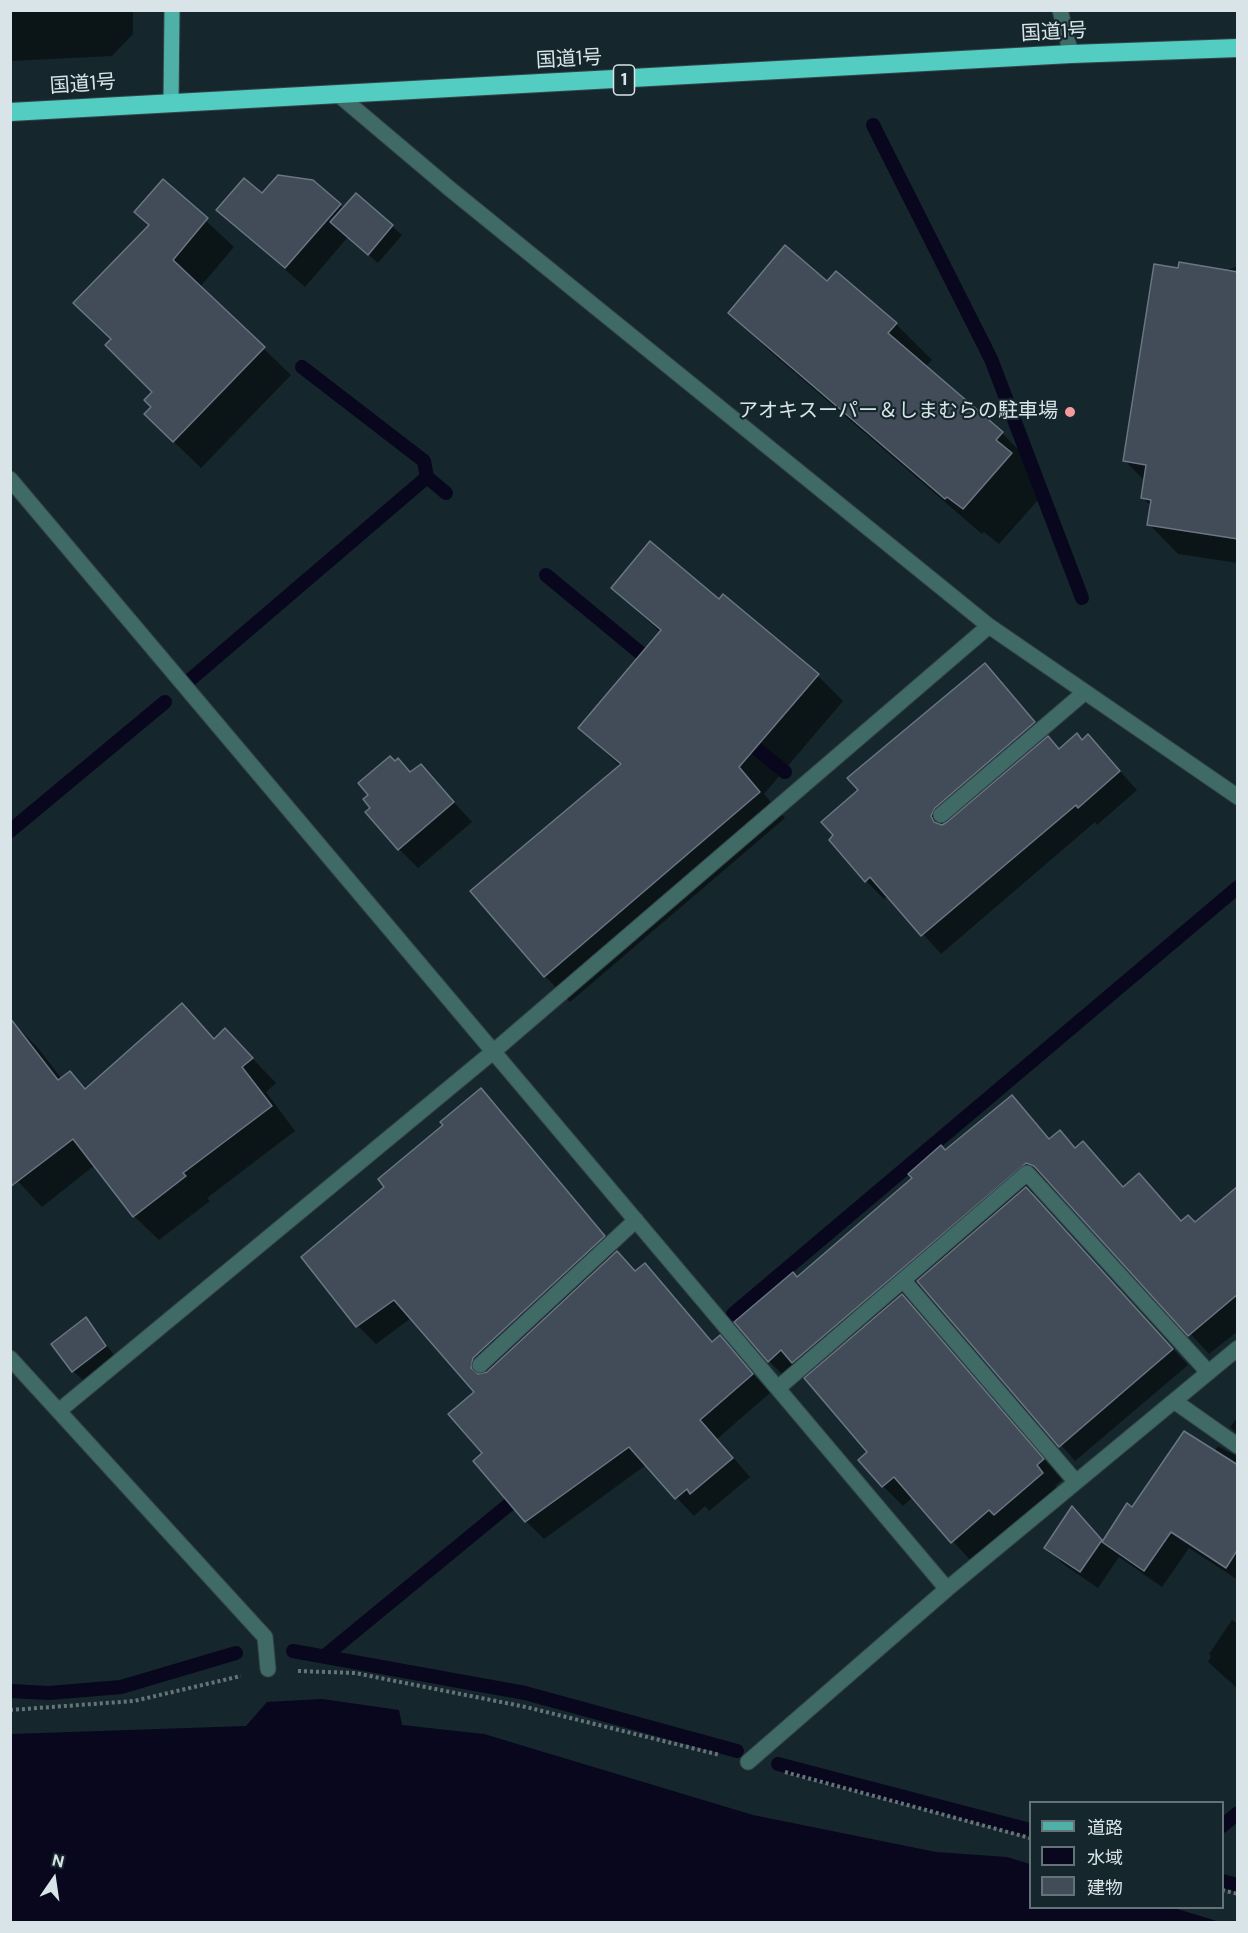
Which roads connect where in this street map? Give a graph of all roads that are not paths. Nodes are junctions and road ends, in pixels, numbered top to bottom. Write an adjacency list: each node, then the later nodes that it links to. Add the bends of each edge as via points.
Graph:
1 (172, 10): 6 (main road)
2 (1060, 10): 4 (street)
3 (1238, 48): 4 (highway, 国道1号 / 1)
4 (1071, 54): 5 (highway, 国道1号 / 1)
5 (340, 96): 6 (highway, 国道1号 / 1); 9 (street)
6 (171, 102): 7 (highway, 国道1号 / 1)
7 (10, 112)
8 (10, 479): 13 (street)
9 (989, 626): 10 (street); 13 (street)
10 (1085, 692): 11 (street); 12 (street)
11 (1238, 797)
12 (941, 815)
13 (494, 1051): 14 (street); 22 (street)
14 (636, 1220): 18 (street); 20 (street)
15 (903, 1280): 19 (street, via 1027,1173); 20 (street); 24 (street)
16 (1238, 1348): 19 (street)
17 (10, 1358): 22 (street)
18 (480, 1365)
19 (1208, 1372): 21 (street)
20 (778, 1388): 25 (street)
21 (1174, 1401): 23 (street); 24 (street)
22 (60, 1410): 26 (street, via 265,1637)
23 (1238, 1446)
24 (1076, 1482): 25 (street)
25 (947, 1589): 27 (street)
26 (268, 1670)
27 (748, 1762)

